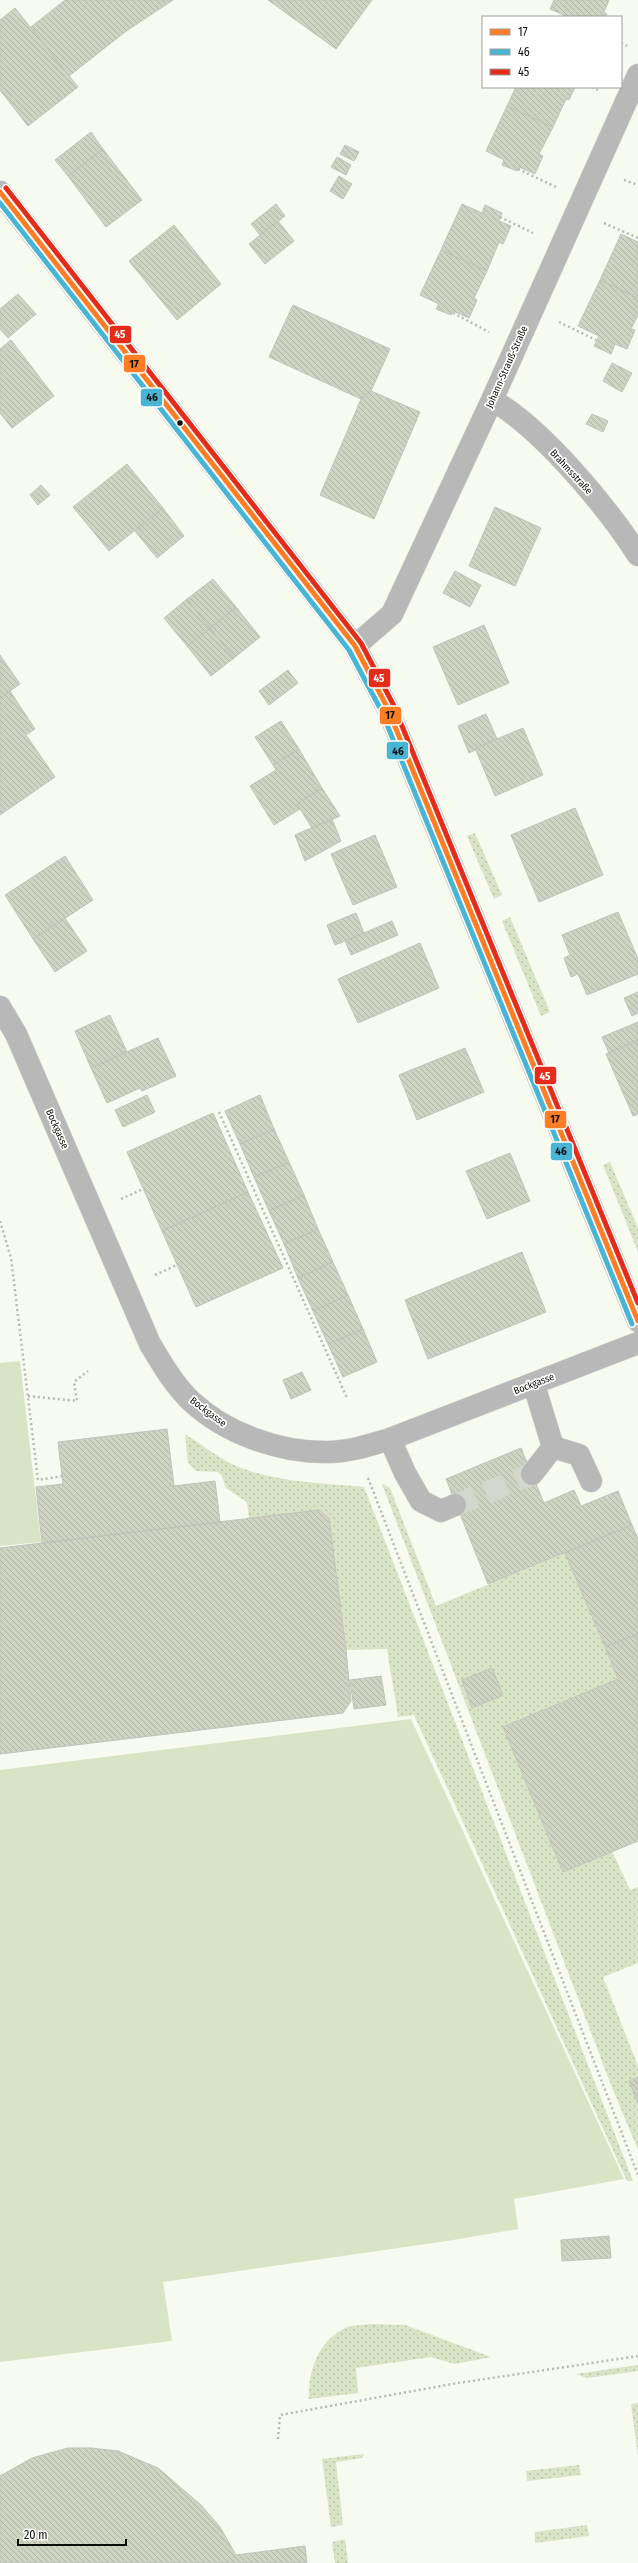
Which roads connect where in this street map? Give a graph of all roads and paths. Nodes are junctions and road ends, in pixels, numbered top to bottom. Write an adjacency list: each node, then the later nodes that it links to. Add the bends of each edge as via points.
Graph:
1 (638, 75): 15 (street, Johann-Strauß-Straße)
2 (518, 169): 4 (path)
3 (619, 177): 5 (path)
4 (551, 185)
5 (638, 185)
6 (0, 192): 17 (street)
7 (500, 217): 9 (path)
8 (609, 225): 10 (path)
9 (537, 235)
10 (638, 238)
11 (452, 313): 13 (path)
12 (555, 321): 14 (path)
13 (490, 332)
14 (596, 340)
15 (492, 400): 16 (street, Brahmsstraße, via 510,411 574,472 626,536); 17 (street, Johann-Strauß-Straße, via 392,614)
16 (638, 555)
17 (355, 646): 25 (street, via 387,706)
18 (0, 1007): 33 (street, Bockgasse, via 16,1034 150,1344 171,1377 191,1401 233,1430 292,1450 328,1452)
19 (219, 1112): 30 (path)
20 (143, 1189): 21 (path)
21 (121, 1199)
22 (0, 1221): 29 (path, via 11,1258)
23 (177, 1265): 24 (path)
24 (155, 1275)
25 (638, 1321)
26 (638, 1344): 28 (street, Bockgasse)
27 (88, 1371): 29 (path, via 74,1382 77,1402)
28 (534, 1384): 31 (street, Bockgasse); 32 (street)
29 (28, 1396): 35 (path, via 38,1480)
30 (347, 1398)
31 (390, 1439): 33 (street, Bockgasse); 37 (street, via 421,1501 441,1511)
32 (553, 1447): 34 (street); 36 (street, via 579,1455)
33 (357, 1449): 38 (path)
34 (532, 1474)
35 (63, 1476)
36 (591, 1481)
37 (455, 1505)
38 (638, 2175)
39 (638, 2356): 40 (path, via 460,2382 280,2415)
40 (278, 2439)

